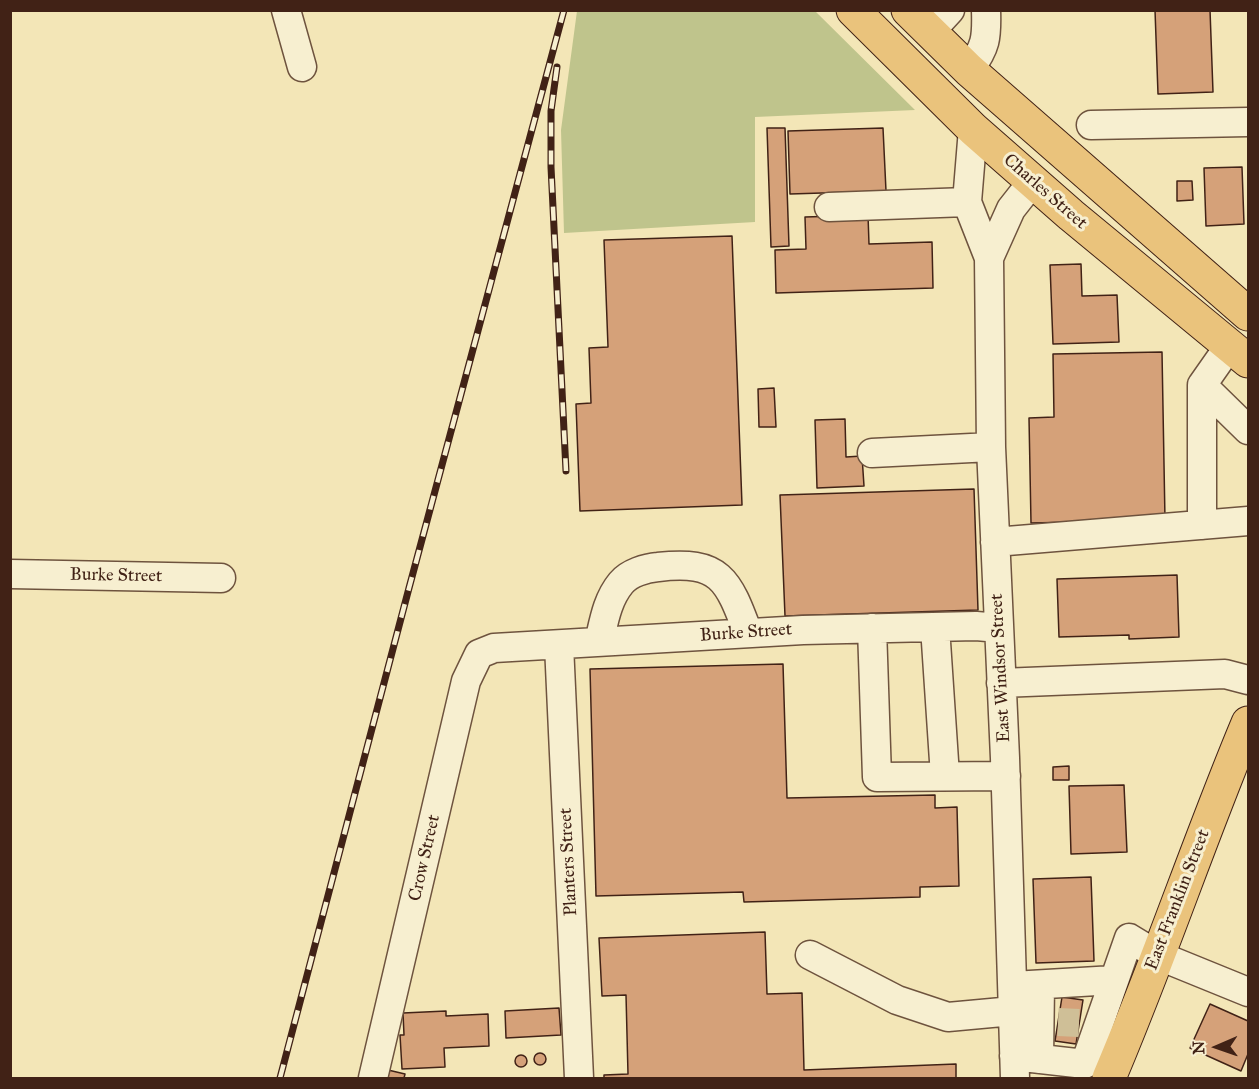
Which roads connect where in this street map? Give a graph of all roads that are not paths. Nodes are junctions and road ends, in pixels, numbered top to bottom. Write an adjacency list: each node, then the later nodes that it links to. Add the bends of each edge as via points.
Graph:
1 (286, 10): 6 (street)
2 (853, 10): 10 (main road, Charles Street)
3 (875, 10): 7 (main road, via 940,68)
4 (986, 10): 7 (street, via 987,34 981,53)
5 (928, 17): 7 (main road)
6 (302, 67)
7 (969, 70): 15 (main road)
8 (1248, 122): 9 (street)
9 (1092, 124)
10 (973, 129): 11 (main road, Charles Street); 12 (street, East Windsor Street); 15 (main road, via 998,126 1010,131 1107,216 1152,248 1172,258)
11 (1033, 181): 14 (street, East Windsor Street, via 1011,209); 17 (main road, Charles Street)
12 (967, 202): 13 (street); 14 (street, East Windsor Street)
13 (829, 207)
14 (989, 258): 20 (street, East Windsor Street)
15 (1186, 259): 16 (main road)
16 (1248, 314)
17 (1239, 353): 18 (street)
18 (1202, 385): 19 (street); 23 (street)
19 (1248, 430)
20 (991, 447): 21 (street); 24 (street, East Windsor Street)
21 (872, 453)
22 (1248, 521): 23 (street)
23 (1202, 525): 24 (street)
24 (995, 542): 28 (street, East Windsor Street)
25 (10, 574): 26 (street, Burke Street)
26 (221, 578)
27 (935, 627): 28 (street, Burke Street); 29 (street, Burke Street); 37 (street)
28 (999, 627): 35 (street, East Windsor Street)
29 (872, 628): 30 (street, Burke Street); 37 (street, via 877,777)
30 (748, 633): 31 (street, Burke Street); 31 (street, via 737,603 721,578 706,568 681,564 645,568 622,580 610,601)
31 (599, 642): 32 (street, Burke Street)
32 (560, 645): 33 (street, Burke Street); 48 (street, Planters Street)
33 (494, 648): 47 (street, Crow Street, via 479,654 466,681)
34 (1248, 680): 35 (street, via 1225,674)
35 (1001, 683): 38 (street, East Windsor Street)
36 (1248, 723): 40 (main road, East Franklin Street)
37 (945, 776): 38 (street)
38 (1006, 776): 43 (street, East Windsor Street)
39 (810, 955): 43 (street, via 897,1000 948,1017)
40 (1157, 955): 41 (street, via 1129,938); 42 (street); 46 (main road, East Franklin Street)
41 (1114, 980): 43 (street); 44 (street)
42 (1248, 992)
43 (1022, 994): 44 (street); 45 (street, East Windsor Street)
44 (1069, 1022): 45 (street); 46 (street)
45 (1023, 1064): 46 (street)
46 (1101, 1073)
47 (372, 1078)
48 (579, 1078)

